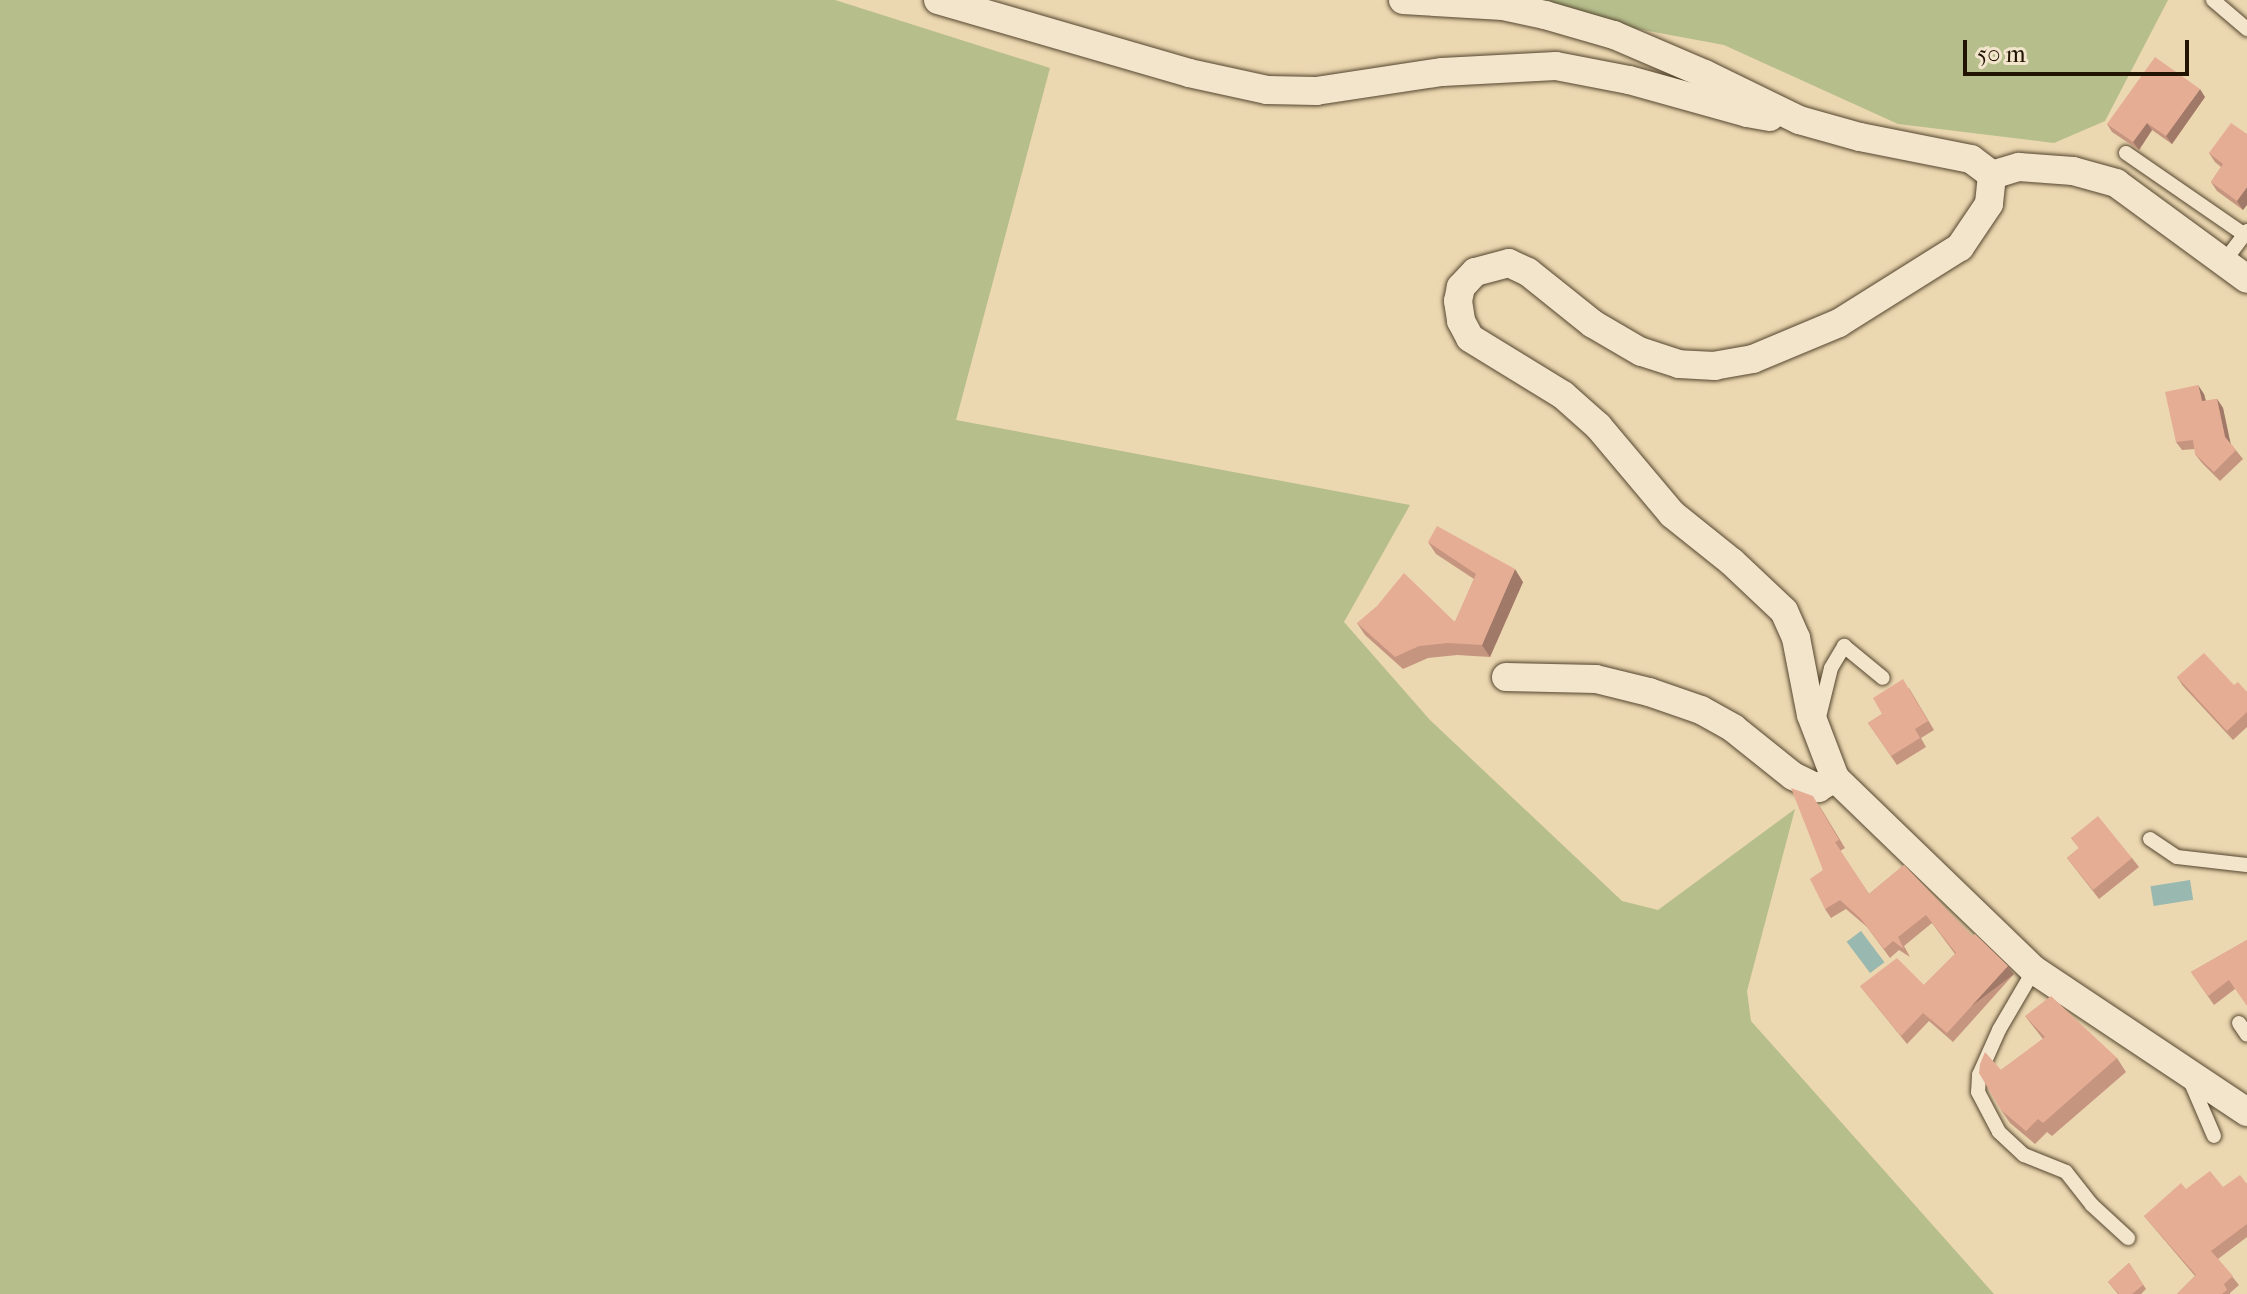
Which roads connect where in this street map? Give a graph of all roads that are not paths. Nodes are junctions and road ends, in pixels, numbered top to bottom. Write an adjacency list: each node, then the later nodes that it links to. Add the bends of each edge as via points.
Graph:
1 (938, 0): 5 (street, via 1189,73 1267,90 1316,91 1442,72 1556,66 1747,113)
2 (1403, 0): 5 (street, via 1503,6 1587,27 1705,74)
3 (2213, 0): 4 (lane)
4 (2247, 29)
5 (1799, 120): 7 (street, via 1971,159)
6 (2126, 153): 8 (lane)
7 (1992, 175): 9 (street, via 2019,167 2073,171 2116,183); 13 (street, via 1989,204 1960,247 1839,323 1753,359 1691,365 1641,352 1509,263 1475,272 1461,287 1461,321 1470,338 1563,395 1598,426 1672,514 1784,611 1796,638)
8 (2245, 232): 9 (lane)
9 (2223, 263): 10 (street)
10 (2247, 279)
11 (1506, 677): 14 (street, via 1596,679 1649,692 1733,728 1793,776 1818,788)
12 (1883, 678): 13 (lane, via 1844,646 1831,668)
13 (1817, 729): 14 (street)
14 (1835, 778): 17 (street)
15 (2150, 839): 16 (lane, via 2177,857)
16 (2247, 865)
17 (2034, 970): 18 (street); 21 (lane, via 1999,1030 1979,1075 1978,1092 1999,1132 2024,1155 2066,1172)
18 (2186, 1070): 19 (street); 20 (lane)
19 (2247, 1112)
20 (2214, 1136)
21 (2128, 1238)

